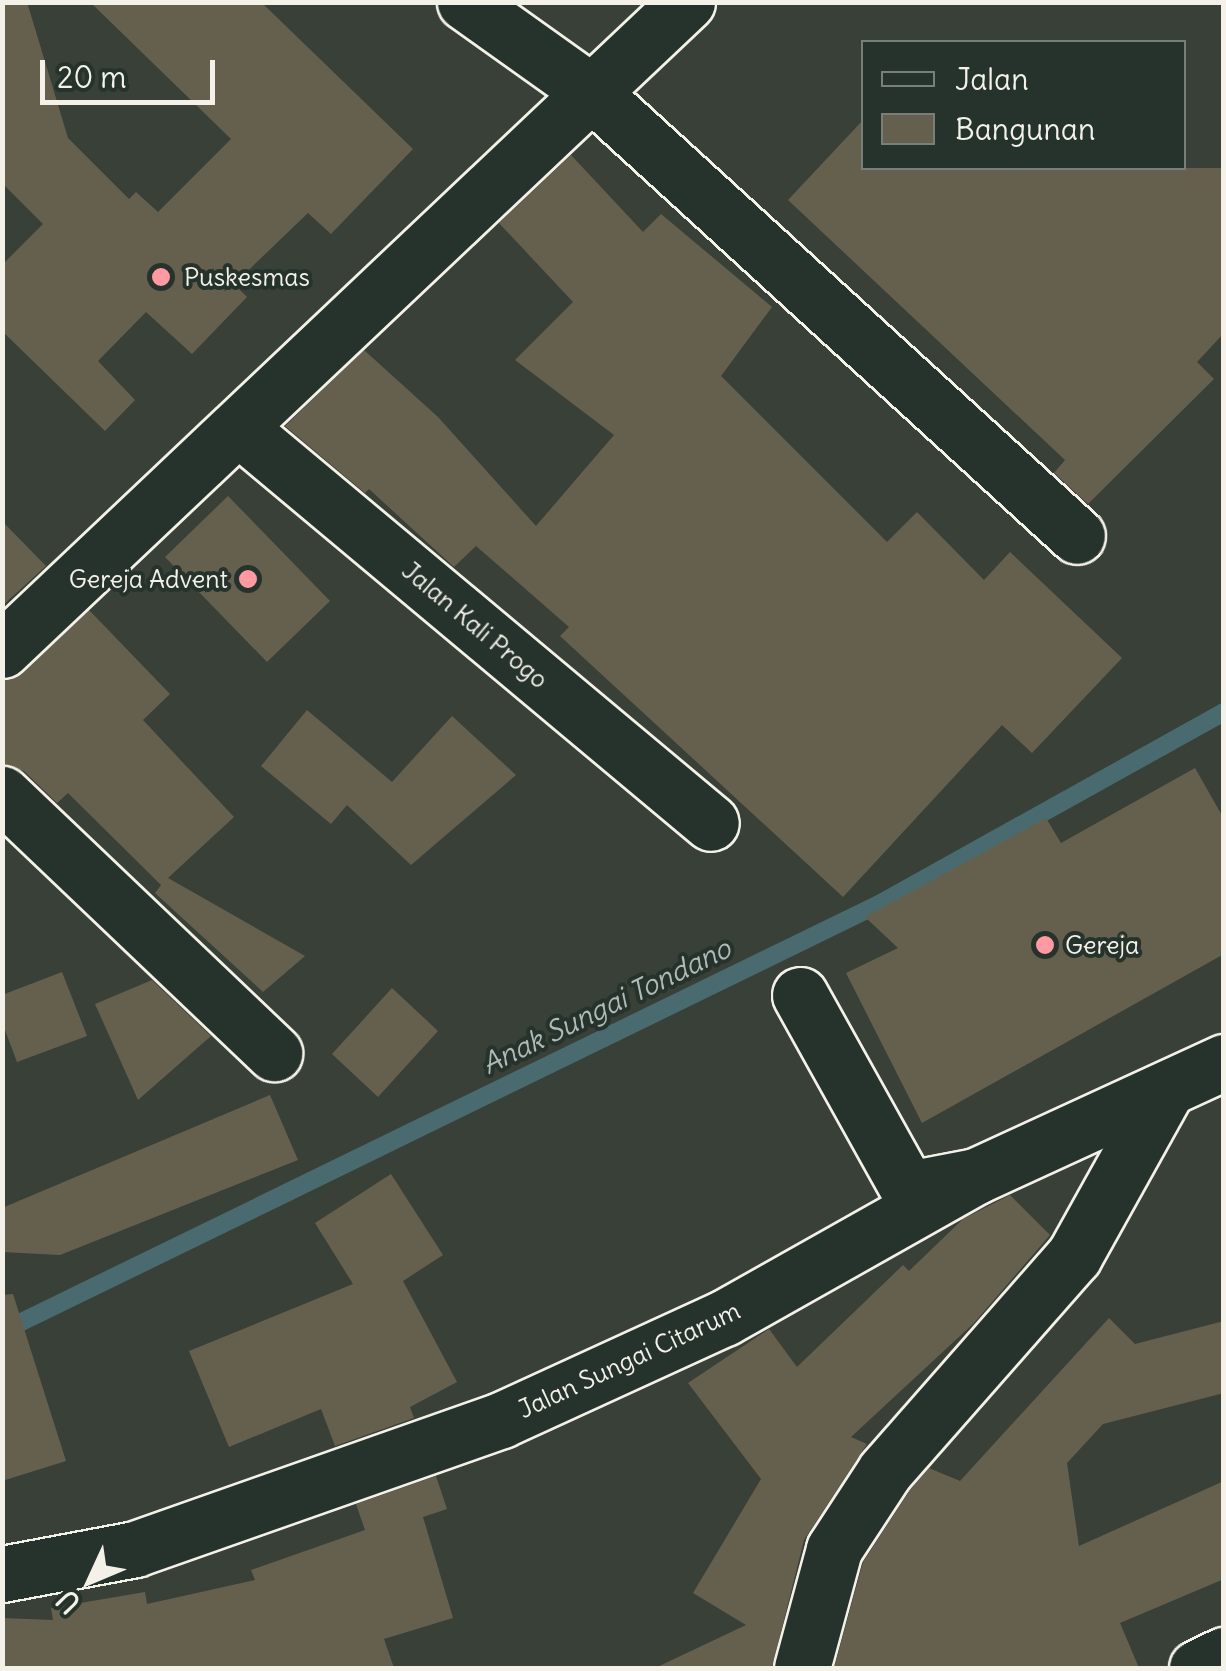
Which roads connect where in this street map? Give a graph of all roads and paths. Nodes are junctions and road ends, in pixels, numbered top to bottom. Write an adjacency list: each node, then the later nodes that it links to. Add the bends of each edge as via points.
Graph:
1 (464, 2): 3 (street)
2 (687, 2): 3 (street)
3 (590, 92): 4 (street); 5 (street)
4 (239, 428): 6 (street); 8 (street, Jalan Kali Progo)
5 (1077, 536)
6 (2, 650)
7 (2, 794): 10 (street)
8 (711, 823)
9 (800, 996): 13 (street, via 908,1190)
10 (274, 1052)
11 (1224, 1062): 12 (street, Jalan Sungai Citarum)
12 (1164, 1094): 13 (street, Jalan Sungai Citarum); 16 (street, via 1074,1256 906,1444 834,1549)
13 (976, 1176): 14 (street, Jalan Sungai Citarum, via 724,1318 501,1420 135,1549)
14 (2, 1574)
15 (1224, 1655): 17 (street)
16 (802, 1668)
17 (1197, 1668)

